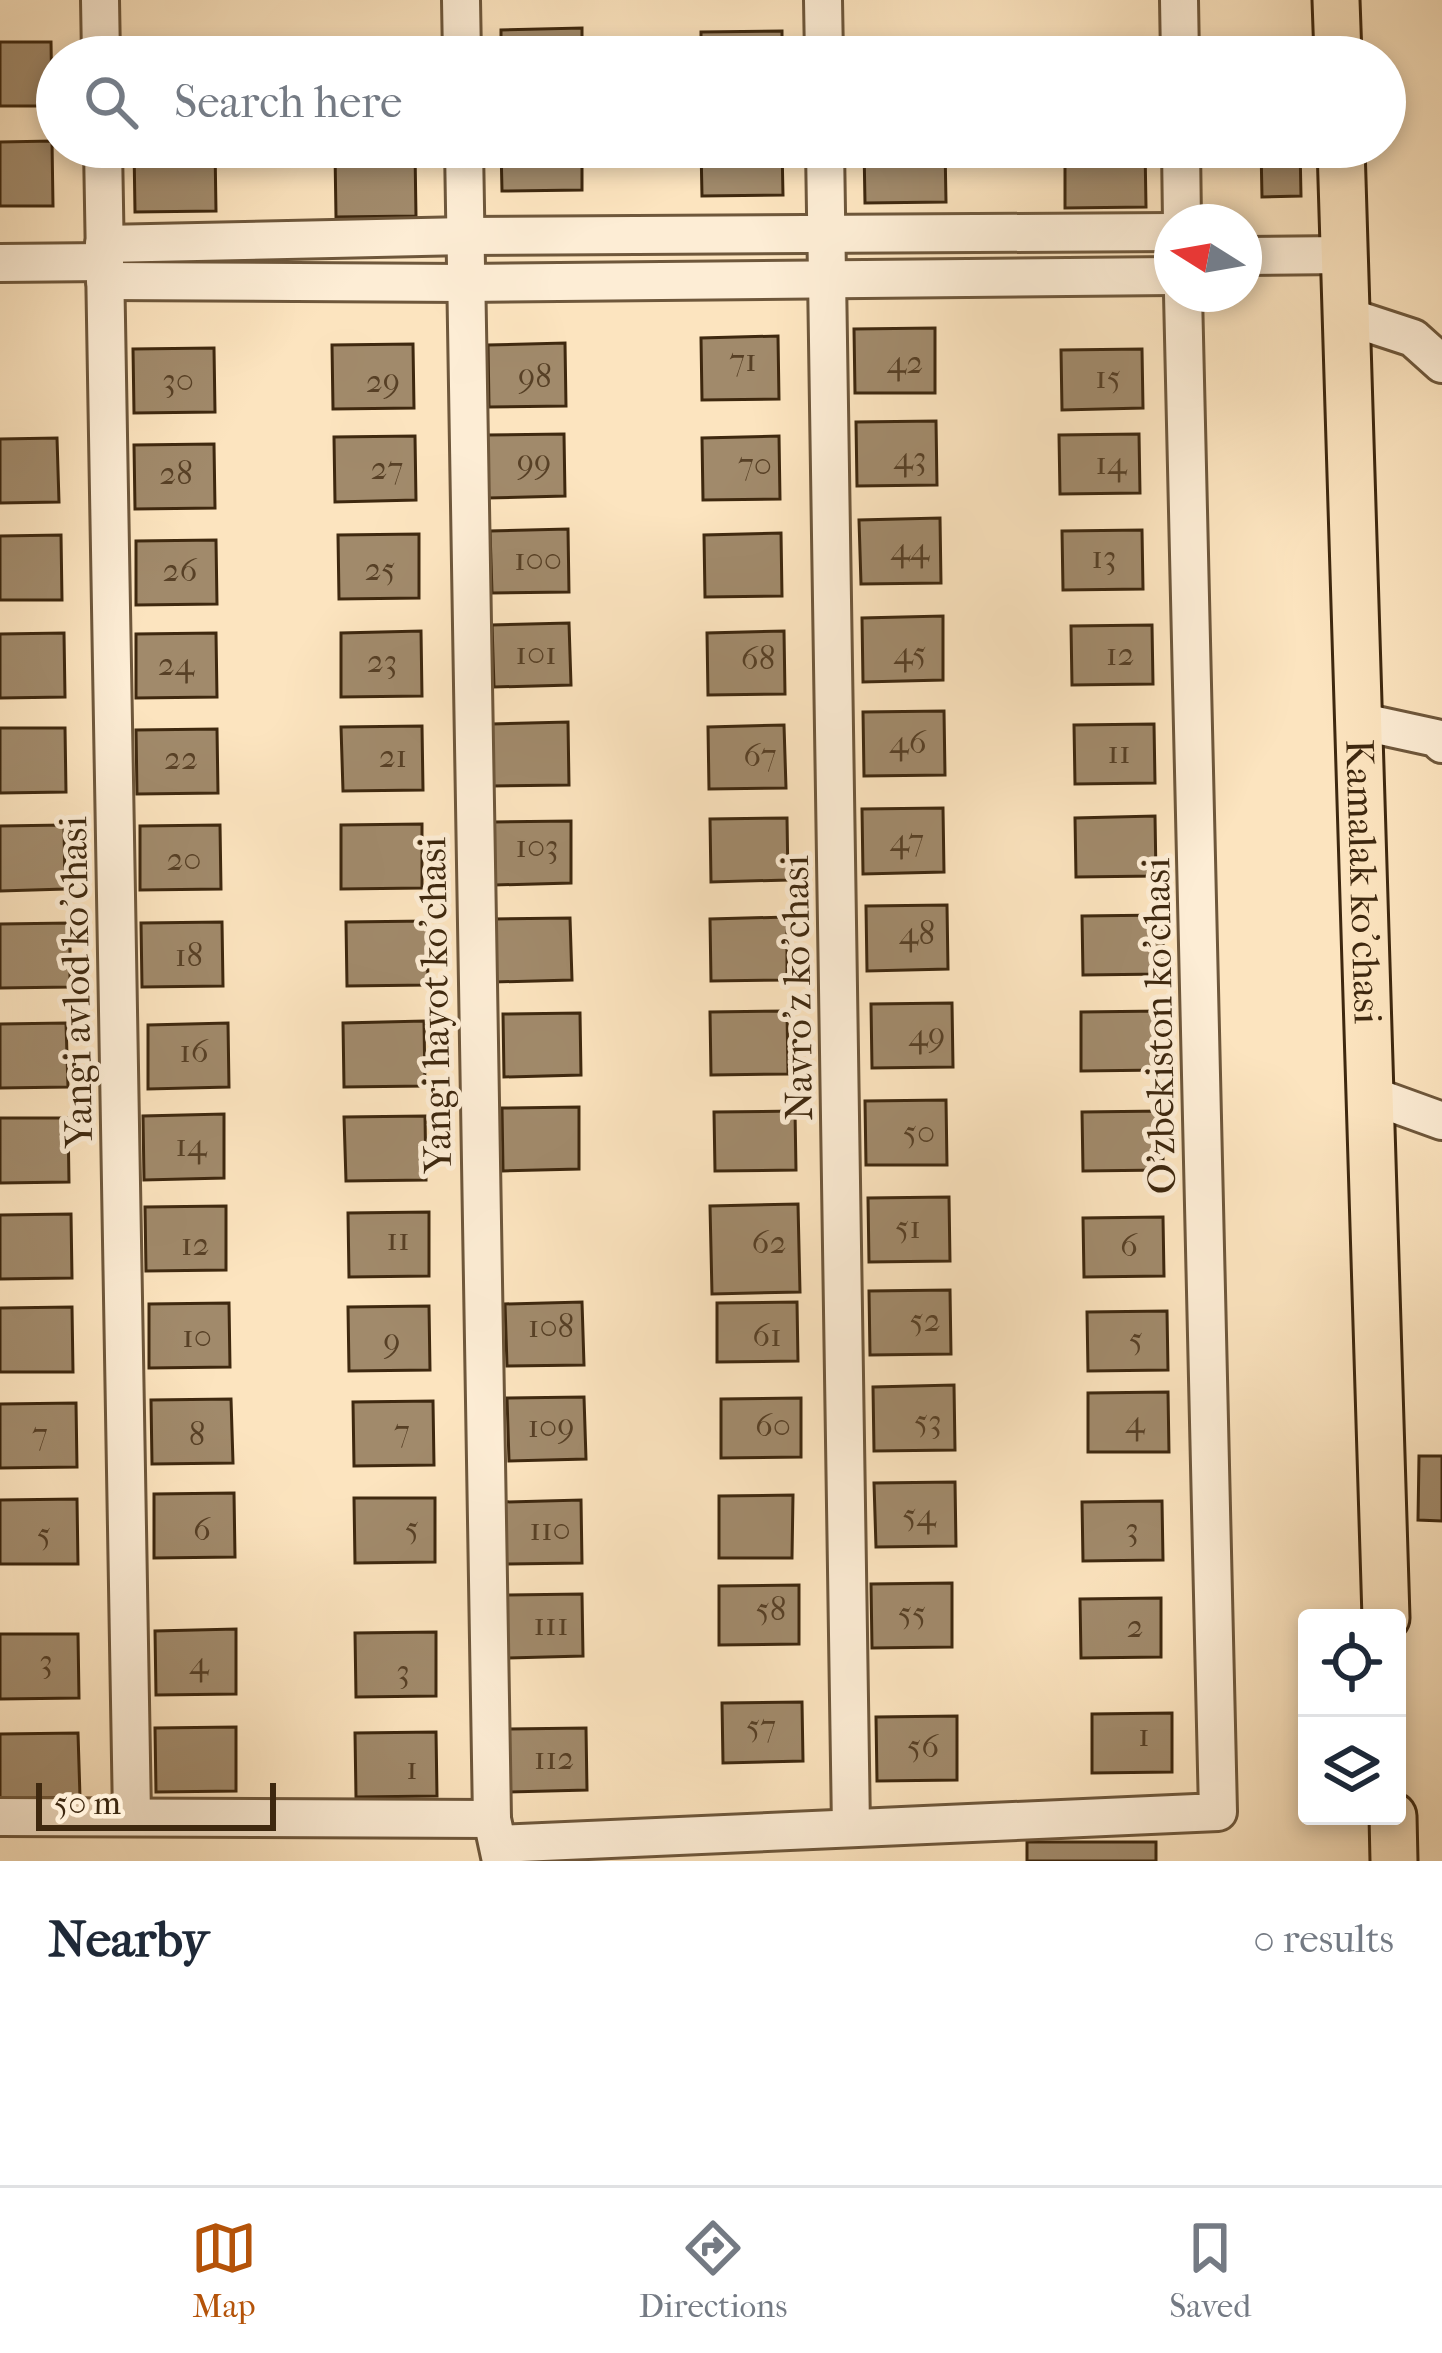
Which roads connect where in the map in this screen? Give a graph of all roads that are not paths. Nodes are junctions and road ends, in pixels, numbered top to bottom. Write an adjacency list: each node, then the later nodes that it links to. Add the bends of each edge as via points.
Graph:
1 (100, 0): 6 (street)
2 (461, 0): 7 (street)
3 (823, 0): 8 (street)
4 (1179, 0): 9 (street)
5 (1336, 0): 10 (main road)
6 (101, 36)
7 (462, 36)
8 (824, 36)
9 (1180, 36)
10 (1337, 36)
11 (103, 168): 22 (street, Yangi avlod ko'chasi)
12 (464, 168): 19 (street, Yangi hayot ko'chasi)
13 (825, 168): 18 (street, Navro'z ko'chasi)
14 (1181, 168): 16 (street)
15 (1341, 168): 21 (main road, Kamalak ko'chasi)
16 (1182, 204)
17 (1154, 232): 18 (street)
18 (826, 233): 19 (street); 25 (street, Navro'z ko'chasi)
19 (466, 236): 22 (street); 26 (street, Yangi hayot ko'chasi)
20 (1262, 256): 21 (street)
21 (1344, 256): 28 (main road, Kamalak ko'chasi)
22 (105, 262): 23 (street); 26 (street); 35 (street, Yangi avlod ko'chasi)
23 (0, 263)
24 (1154, 276): 25 (street)
25 (828, 278): 26 (street); 38 (street, Navro'z ko'chasi)
26 (464, 283): 39 (street, Yangi hayot ko'chasi)
27 (1184, 312): 38 (street, O'zbekiston ko'chasi, via 1217,1812)
28 (1346, 316): 29 (street, via 1413,338); 30 (main road, Kamalak ko'chasi)
29 (1442, 364)
30 (1358, 721): 31 (street); 32 (main road, Kamalak ko'chasi)
31 (1442, 744)
32 (1370, 1095): 33 (street); 34 (main road, Kamalak ko'chasi)
33 (1442, 1121)
34 (1386, 1609)
35 (132, 1816): 36 (street); 39 (street)
36 (0, 1817)
37 (1393, 1825): 40 (main road)
38 (851, 1828): 39 (street)
39 (497, 1841)
40 (1394, 1861)

